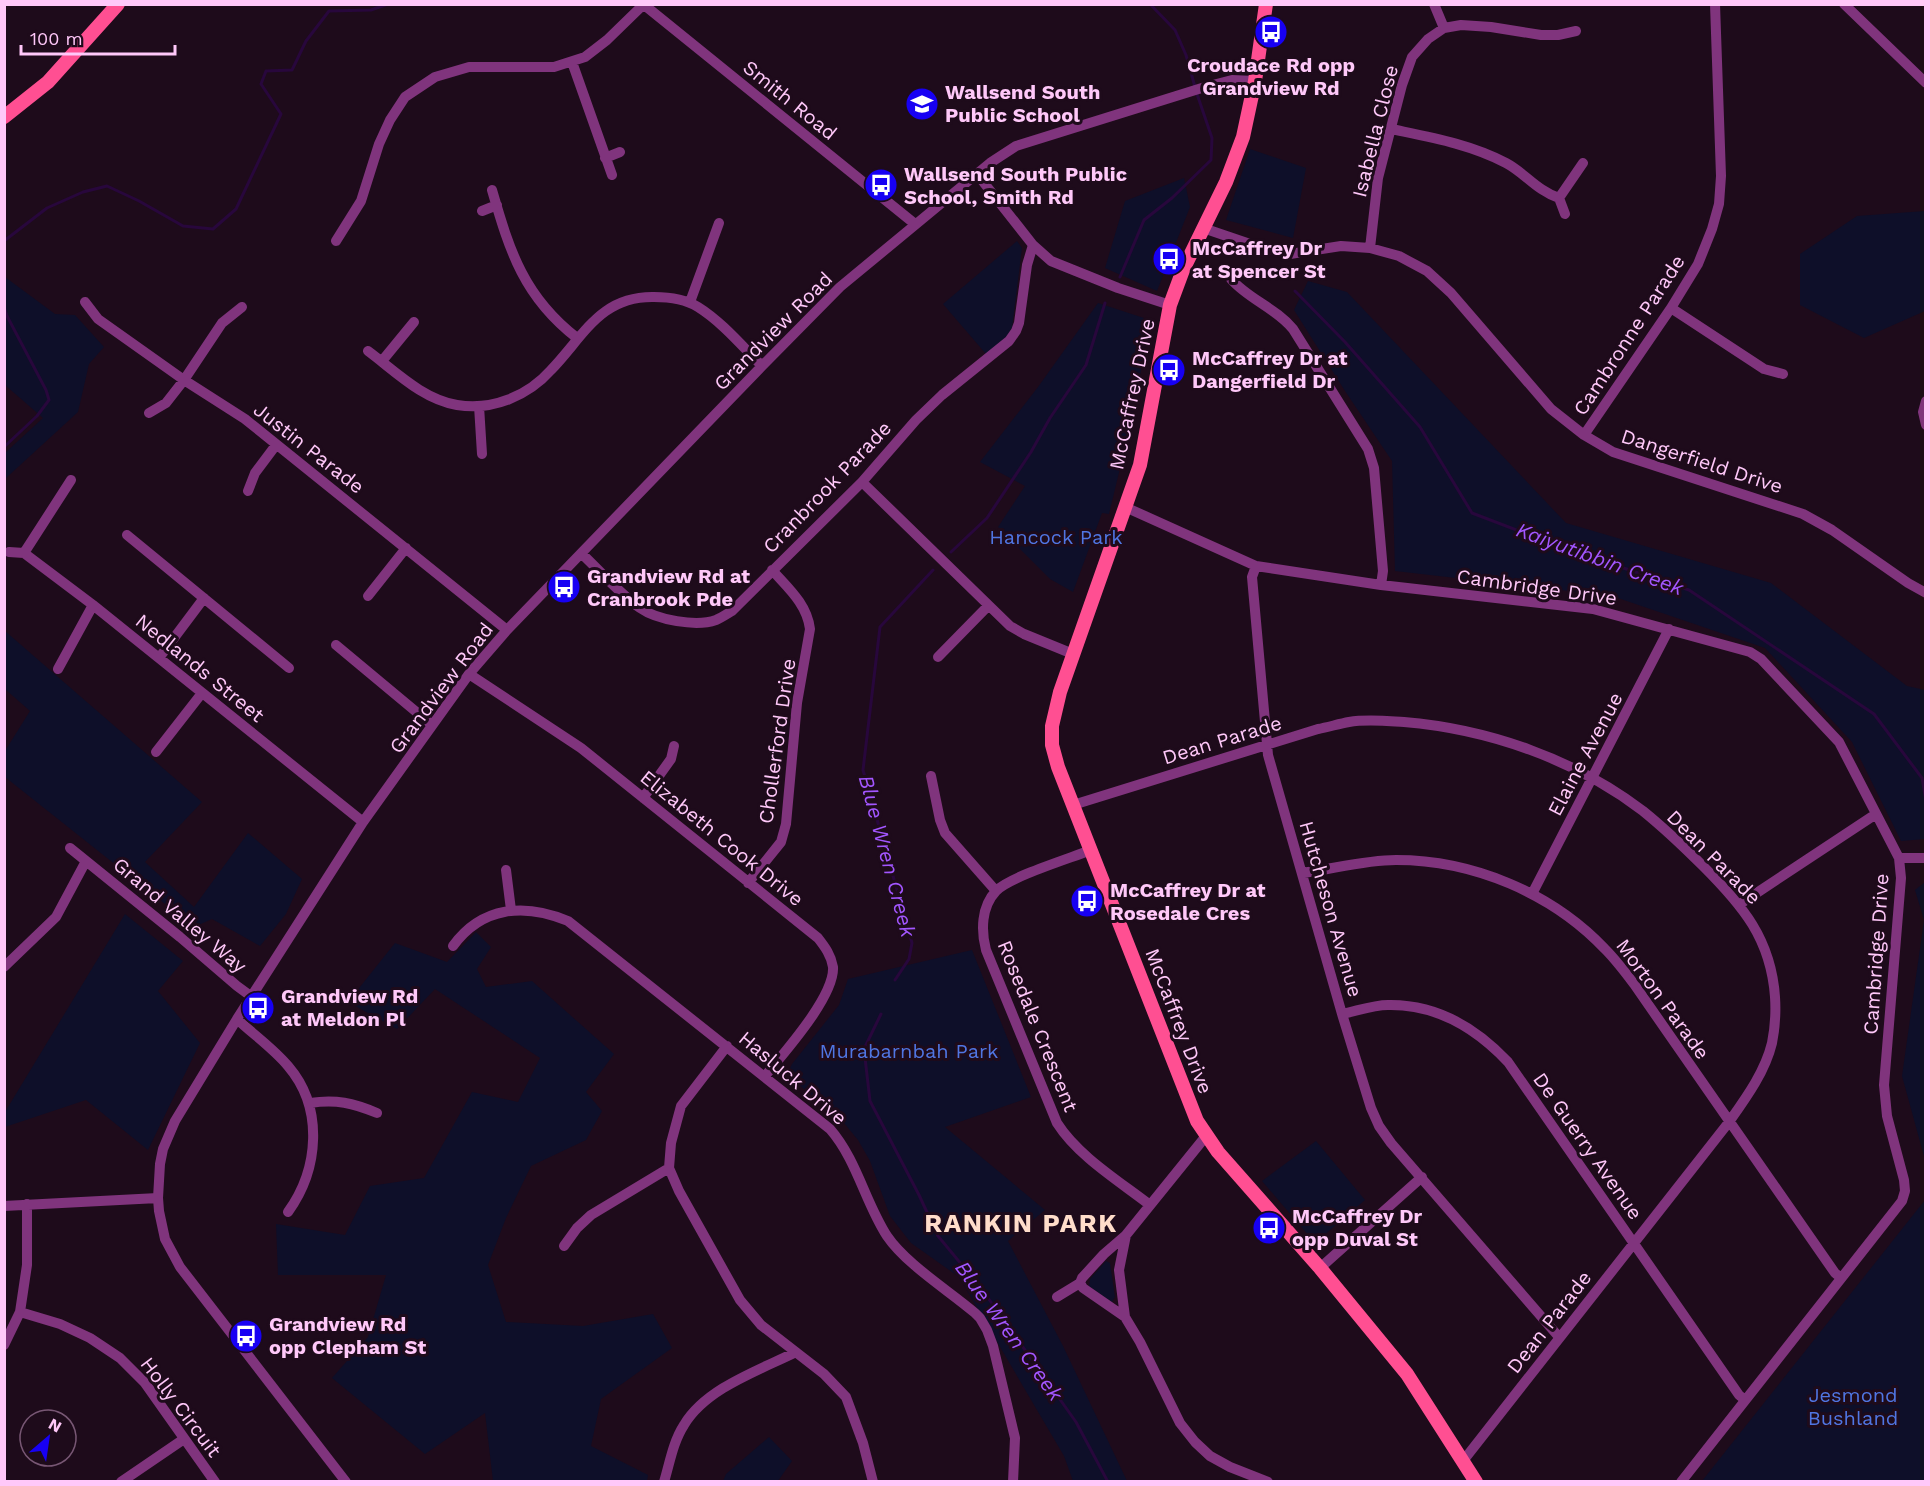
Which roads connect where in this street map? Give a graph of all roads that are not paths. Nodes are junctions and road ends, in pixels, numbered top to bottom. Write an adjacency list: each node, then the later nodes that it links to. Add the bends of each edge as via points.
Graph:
1 (118, 4): 12 (main road, via 48,82)
2 (1266, 4): 10 (main road, McCaffrey Drive)
3 (1434, 4): 7 (street)
4 (1715, 4): 35 (street, Cambronne Parade, via 1719,204 1698,264)
5 (1844, 4): 11 (street)
6 (643, 5): 9 (street, via 595,50); 25 (street, Smith Road)
7 (1444, 28): 8 (street, via 1491,27 1541,35); 13 (street, Isabella Close, via 1412,57)
8 (1576, 31)
9 (572, 62): 15 (street); 27 (street, via 536,68 470,67 435,77 405,97 379,144 361,201)
10 (1255, 81): 17 (street, Grandview Road, via 1232,80 1205,87 1016,146); 26 (main road, McCaffrey Drive, via 1243,137)
11 (1926, 83)
12 (4, 117)
13 (1390, 129): 20 (street, via 1479,151 1507,163 1545,193); 29 (street, Isabella Close, via 1378,178)
14 (620, 152): 15 (street)
15 (605, 158): 18 (street)
16 (1582, 163): 20 (street)
17 (977, 174): 25 (street, Grandview Road); 28 (street)
18 (612, 175)
19 (492, 190): 21 (street)
20 (1559, 198): 23 (street)
21 (496, 205): 22 (street); 37 (street, via 510,250 530,289 556,322)
22 (482, 211)
23 (1565, 214)
24 (719, 223): 32 (street)
25 (915, 224): 40 (street, Grandview Road, via 840,287)
26 (1203, 228): 29 (street, Dangerfield Drive, via 1290,254 1341,246); 33 (main road, McCaffrey Drive)
27 (336, 241)
28 (1033, 245): 33 (street, via 1051,261); 51 (street, Cranbrook Parade, via 1019,323 1009,341 942,395)
29 (1370, 248): 47 (street, Dangerfield Drive, via 1399,256 1426,271 1451,293 1551,409)
30 (1231, 279): 61 (street, via 1293,329 1362,436 1374,468 1383,571)
31 (85, 302): 42 (street, Justin Parade, via 98,319)
32 (690, 302): 37 (street, via 668,297 630,299 600,314); 40 (street, via 708,313)
33 (1170, 305): 53 (main road, McCaffrey Drive, via 1140,465)
34 (242, 307): 42 (street, via 222,323)
35 (1671, 308): 41 (street, via 1764,369); 47 (street, Cambronne Parade)
36 (414, 322): 39 (street)
37 (577, 338): 44 (street, via 551,371 529,389 513,398)
38 (368, 351): 39 (street)
39 (382, 361): 44 (street, via 426,394 457,405)
40 (762, 366): 58 (street, Grandview Road)
41 (1783, 374)
42 (184, 380): 45 (street, via 166,403); 48 (street, Justin Parade, via 245,419)
43 (1926, 401): 46 (street)
44 (479, 406): 49 (street)
45 (149, 413)
46 (1926, 425)
47 (1584, 435): 62 (street, Dangerfield Drive, via 1613,452 1803,514)
48 (276, 445): 52 (street, via 255,473); 55 (street, Justin Parade)
49 (482, 454)
50 (71, 480): 57 (street)
51 (862, 482): 60 (street, Cranbrook Parade); 66 (street)
52 (248, 491)
53 (1125, 507): 59 (street); 70 (main road, McCaffrey Drive)
54 (127, 535): 64 (street)
55 (406, 548): 63 (street); 68 (street, Justin Parade)
56 (9, 552): 57 (street, Nedlands Street)
57 (24, 554): 65 (street, Nedlands Street)
58 (582, 554): 60 (street, Cranbrook Parade, via 639,608 679,621 717,620 732,611); 68 (street, Grandview Road)
59 (1256, 566): 61 (street, Cambridge Drive); 78 (street, Hutcheson Avenue, via 1252,577)
60 (772, 570): 94 (street, Chollerford Drive, via 799,599 809,618 810,630 797,703 786,824 781,842)
61 (1380, 585): 67 (street, Cambridge Drive, via 1593,609)
62 (1926, 593)
63 (369, 596)
64 (204, 598): 72 (street); 73 (street)
65 (93, 605): 72 (street, Nedlands Street); 74 (street)
66 (988, 606): 70 (street, via 1017,630); 71 (street)
67 (1669, 629): 82 (street, Elaine Avenue); 85 (street, Cambridge Drive, via 1761,658 1839,742)
68 (507, 630): 75 (street, Grandview Road)
69 (336, 645): 77 (street)
70 (1073, 654): 84 (main road, McCaffrey Drive, via 1052,726 1052,745)
71 (938, 657)
72 (159, 658): 76 (street, Nedlands Street)
73 (288, 668)
74 (58, 669)
75 (469, 674): 77 (street, Grandview Road); 83 (street, Elizabeth Cook Drive, via 580,748)
76 (202, 693): 80 (street); 86 (street, Nedlands Street)
77 (432, 725): 86 (street, Grandview Road)
78 (1266, 745): 82 (street, Dean Parade, via 1350,722 1429,724 1540,753); 84 (street, Dean Parade); 93 (street, Hutcheson Avenue)
79 (674, 746): 83 (street, via 671,759)
80 (156, 752)
81 (931, 776): 95 (street, via 945,833)
82 (1592, 779): 96 (street, Elaine Avenue); 97 (street, Dean Parade, via 1642,811)
83 (643, 798): 94 (street, Elizabeth Cook Drive)
84 (1072, 805): 88 (main road, McCaffrey Drive)
85 (1876, 814): 89 (street, Cambridge Drive); 97 (street)
86 (363, 822): 101 (street, Grandview Road)
87 (70, 848): 91 (street, Grand Valley Way)
88 (1091, 850): 95 (street); 109 (main road, McCaffrey Drive)
89 (1899, 858): 90 (street); 121 (street, Cambridge Drive, via 1901,878 1884,1101 1905,1191 1902,1201)
90 (1926, 858)
91 (86, 861): 100 (street, Grand Valley Way, via 56,917); 101 (street, Grand Valley Way)
92 (506, 870): 98 (street)
93 (1302, 873): 96 (street, Morton Parade, via 1396,860 1422,862 1469,869); 102 (street, Hutcheson Avenue)
94 (748, 883): 105 (street, Elizabeth Cook Drive, via 818,938 829,952 833,968 820,1005)
95 (996, 891): 114 (street, Rosedale Crescent, via 984,916 986,950 1057,1123 1066,1137)
96 (1532, 894): 108 (street, Morton Parade, via 1587,932 1620,966)
97 (1740, 904): 108 (street, Dean Parade, via 1760,935 1769,959 1776,1013 1765,1062)
98 (511, 910): 99 (street, Hasluck Drive, via 477,922); 104 (street, Hasluck Drive, via 532,910 568,921)
99 (453, 946)
100 (4, 967)
101 (252, 997): 103 (street, Grandview Road)
102 (1342, 1014): 111 (street, Hutcheson Avenue, via 1379,1126); 118 (street, De Guerry Avenue, via 1387,1005 1418,1008 1455,1019 1482,1036 1508,1062)
103 (237, 1020): 106 (street, via 289,1066); 112 (street, Grandview Road, via 175,1121 160,1164)
104 (727, 1046): 105 (street, Hasluck Drive); 110 (street, via 681,1106)
105 (765, 1076): 137 (street, Hasluck Drive, via 838,1139 879,1223 901,1253 980,1318 993,1346 1015,1438)
106 (310, 1104): 107 (street, via 339,1101); 116 (street, via 311,1158 306,1181)
107 (377, 1113)
108 (1729, 1122): 118 (street, Dean Parade); 121 (street, Morton Parade)
109 (1206, 1136): 114 (street); 120 (main road, McCaffrey Drive)
110 (669, 1168): 119 (street, via 591,1215); 128 (street, via 740,1300 760,1325)
111 (1422, 1177): 120 (street); 126 (street, Hutcheson Avenue)
112 (158, 1198): 113 (street); 134 (street, Grandview Road, via 165,1239 180,1267)
113 (27, 1204): 115 (street); 124 (street, via 27,1265)
114 (1149, 1205): 117 (street)
115 (4, 1206)
116 (288, 1212)
117 (1126, 1235): 122 (street); 125 (street, via 1119,1270)
118 (1634, 1243): 126 (street, Dean Parade); 129 (street, De Guerry Avenue)
119 (564, 1246)
120 (1320, 1268): 131 (main road, McCaffrey Drive, via 1407,1374)
121 (1841, 1278): 129 (street, Cambridge Drive)
122 (1080, 1283): 123 (street); 125 (street)
123 (1057, 1297)
124 (20, 1312): 127 (street); 130 (street, Holly Circuit, via 80,1333 120,1358 145,1383)
125 (1125, 1317): 138 (street, via 1180,1423 1195,1442 1230,1467)
126 (1559, 1337): 131 (street, Dean Parade)
127 (4, 1345)
128 (796, 1352): 135 (street, via 727,1386 699,1406 674,1445); 136 (street, via 846,1397)
129 (1745, 1401): 140 (street, Cambridge Drive)
130 (184, 1439): 132 (street); 133 (street, Holly Circuit)
131 (1463, 1461): 139 (main road, McCaffrey Drive)
132 (121, 1482)
133 (215, 1482)
134 (345, 1482)
135 (664, 1482)
136 (873, 1482)
137 (1013, 1482)
138 (1268, 1482)
139 (1476, 1482)
140 (1680, 1482)

